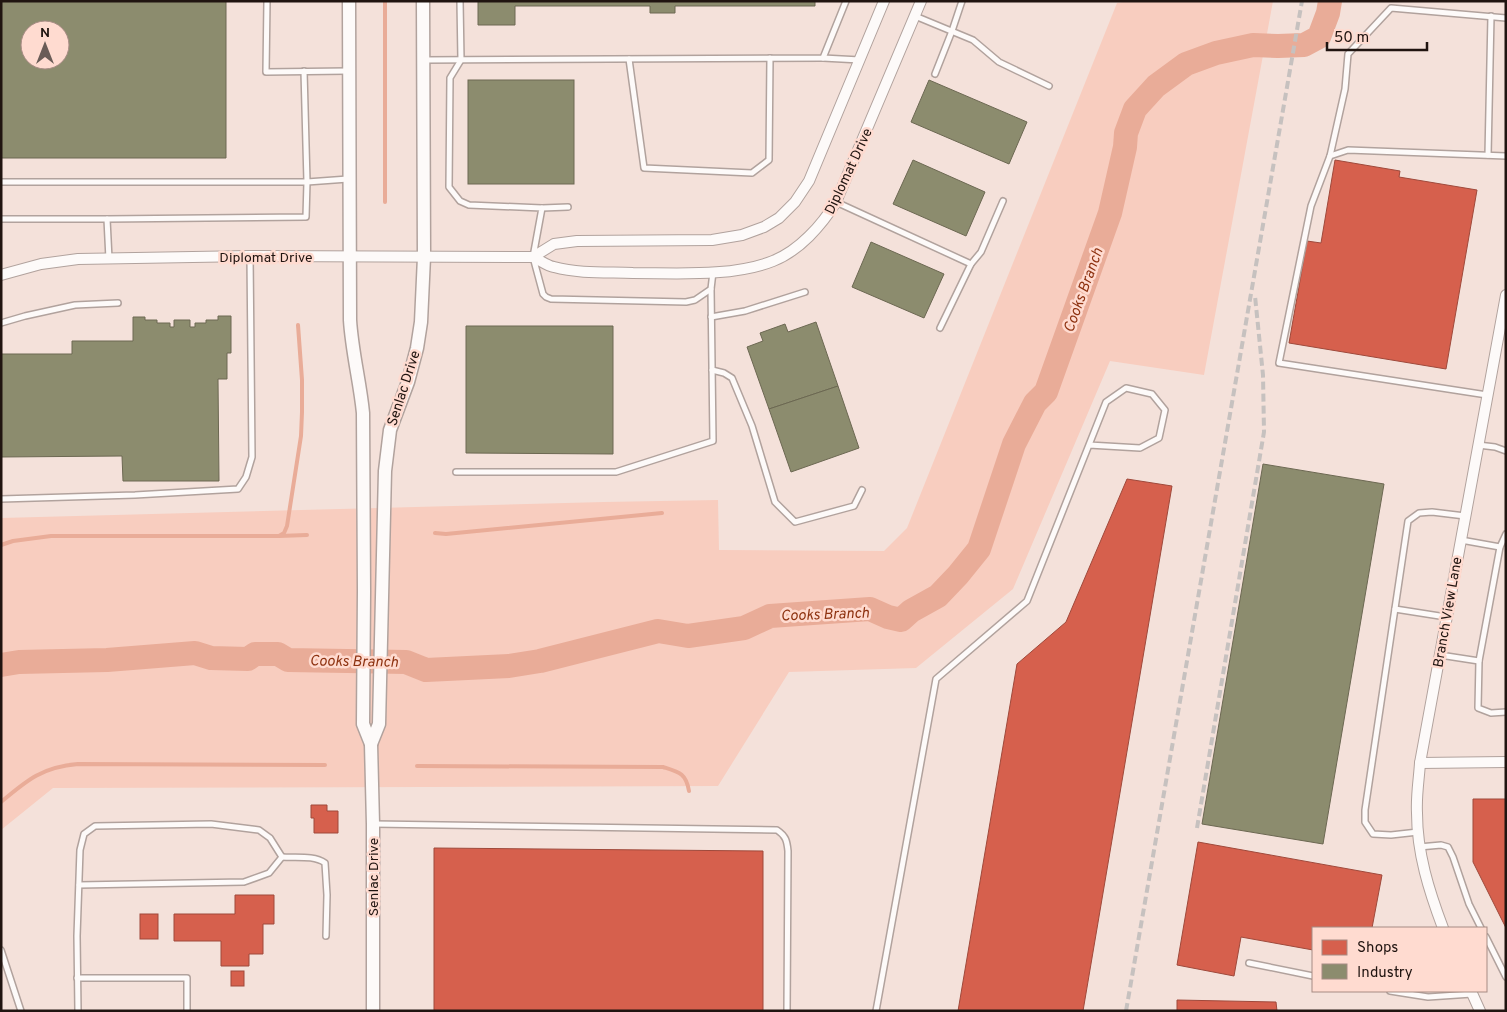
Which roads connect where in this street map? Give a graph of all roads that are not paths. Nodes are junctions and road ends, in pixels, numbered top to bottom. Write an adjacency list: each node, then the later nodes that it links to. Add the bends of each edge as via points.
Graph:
1 (267, 1): 19 (lane, via 266,72)
2 (349, 1): 20 (street, Senlac Drive)
3 (423, 1): 16 (street, Senlac Drive)
4 (460, 1): 17 (lane)
5 (846, 1): 14 (lane)
6 (884, 1): 18 (street)
7 (921, 1): 9 (street, Diplomat Drive)
8 (962, 1): 12 (lane)
9 (915, 16): 12 (lane); 30 (street, Diplomat Drive)
10 (1492, 16): 11 (lane); 23 (lane); 24 (lane, via 1391,8 1348,54 1345,89)
11 (1506, 18)
12 (952, 32): 21 (lane); 22 (lane, via 973,40 999,62)
13 (770, 58): 14 (lane); 15 (lane); 15 (lane, via 770,160 752,173 644,168)
14 (824, 58): 18 (lane)
15 (630, 59): 17 (lane)
16 (423, 60): 17 (lane); 37 (street, Senlac Drive)
17 (461, 60): 31 (lane, via 450,78 449,187 460,201 469,205)
18 (860, 60): 38 (street, via 809,181 779,218 742,235 712,240 577,241 554,244)
19 (304, 71): 20 (lane); 28 (lane)
20 (349, 71): 26 (street, Senlac Drive)
21 (935, 74)
22 (1048, 86)
23 (1488, 155): 24 (lane, via 1348,150); 25 (lane)
24 (1330, 156): 51 (lane, via 1311,206 1279,363)
25 (1506, 156)
26 (349, 179): 28 (lane); 36 (street, Senlac Drive)
27 (1, 182): 28 (lane)
28 (307, 182): 34 (lane, via 306,216)
29 (1002, 201): 40 (lane, via 981,252)
30 (836, 202): 40 (lane); 41 (street, Diplomat Drive, via 827,217 807,237 774,261 740,270)
31 (542, 208): 32 (lane); 38 (lane)
32 (568, 208)
33 (1, 219): 34 (lane)
34 (108, 219): 39 (lane)
35 (250, 256): 36 (street, Diplomat Drive); 39 (street, Diplomat Drive); 57 (lane, via 252,457 246,477 238,489)
36 (350, 257): 37 (street, Diplomat Drive); 67 (street, Senlac Drive, via 352,346 363,413 363,724)
37 (424, 257): 38 (street, Diplomat Drive); 67 (street, Senlac Drive, via 417,348 390,430 385,471 379,724)
38 (533, 257): 41 (street, Diplomat Drive, via 552,267 583,272); 43 (lane, via 543,294 551,299 686,302)
39 (109, 259): 42 (street, Diplomat Drive, via 41,264)
40 (971, 264): 49 (lane)
41 (713, 272): 43 (lane)
42 (1, 275)
43 (711, 289): 47 (lane)
44 (805, 292): 47 (lane, via 745,311)
45 (1506, 295): 51 (street, Branch View Lane)
46 (118, 303): 48 (lane, via 75,304)
47 (711, 317): 50 (lane)
48 (1, 323)
49 (940, 328)
50 (712, 370): 55 (lane, via 713,441 616,472); 56 (lane, via 732,378 752,426 775,502 795,522 854,506)
51 (1487, 394): 53 (street, Branch View Lane)
52 (1089, 446): 52 (lane, via 1106,402 1126,388 1152,394 1165,410 1159,438 1140,448); 91 (lane, via 1027,601 936,679)
53 (1478, 446): 54 (lane); 58 (street, Branch View Lane)
54 (1506, 451)
55 (456, 472)
56 (862, 490)
57 (1, 500)
58 (1465, 516): 60 (street, Branch View Lane); 62 (lane, via 1419,513 1408,521)
59 (1506, 534): 61 (lane)
60 (1460, 540): 61 (lane); 63 (street, Branch View Lane)
61 (1500, 547): 65 (lane)
62 (1395, 609): 63 (lane); 71 (lane, via 1365,822 1373,834)
63 (1446, 617): 64 (street, Branch View Lane)
64 (1440, 655): 65 (lane); 69 (street, Branch View Lane)
65 (1479, 661): 66 (lane, via 1478,708)
66 (1506, 712)
67 (371, 744): 70 (street, Senlac Drive)
68 (1506, 762): 69 (street)
69 (1420, 763): 71 (street, Branch View Lane, via 1416,812)
70 (373, 824): 89 (street, Senlac Drive); 90 (lane, via 777,830 784,835 788,851)
71 (1418, 832): 72 (street, Branch View Lane)
72 (1419, 847): 75 (street, Branch View Lane, via 1430,895); 76 (lane, via 1448,847)
73 (282, 857): 74 (lane, via 269,873 244,882); 74 (lane, via 270,838 259,830 211,824 95,826 84,834); 77 (lane, via 314,858 325,863)
74 (79, 885): 83 (lane)
75 (1443, 927)
76 (1480, 927)
77 (326, 936)
78 (1487, 939): 82 (lane)
79 (1, 950): 86 (lane)
80 (1248, 963): 81 (lane)
81 (1312, 976)
82 (1506, 977)
83 (77, 978): 87 (lane); 88 (lane, via 187,978)
84 (1396, 992): 85 (lane, via 1428,997)
85 (1472, 992): 92 (street)
86 (21, 1011)
87 (78, 1011)
88 (187, 1011)
89 (373, 1011)
90 (787, 1011)
91 (876, 1011)
92 (1480, 1011)

